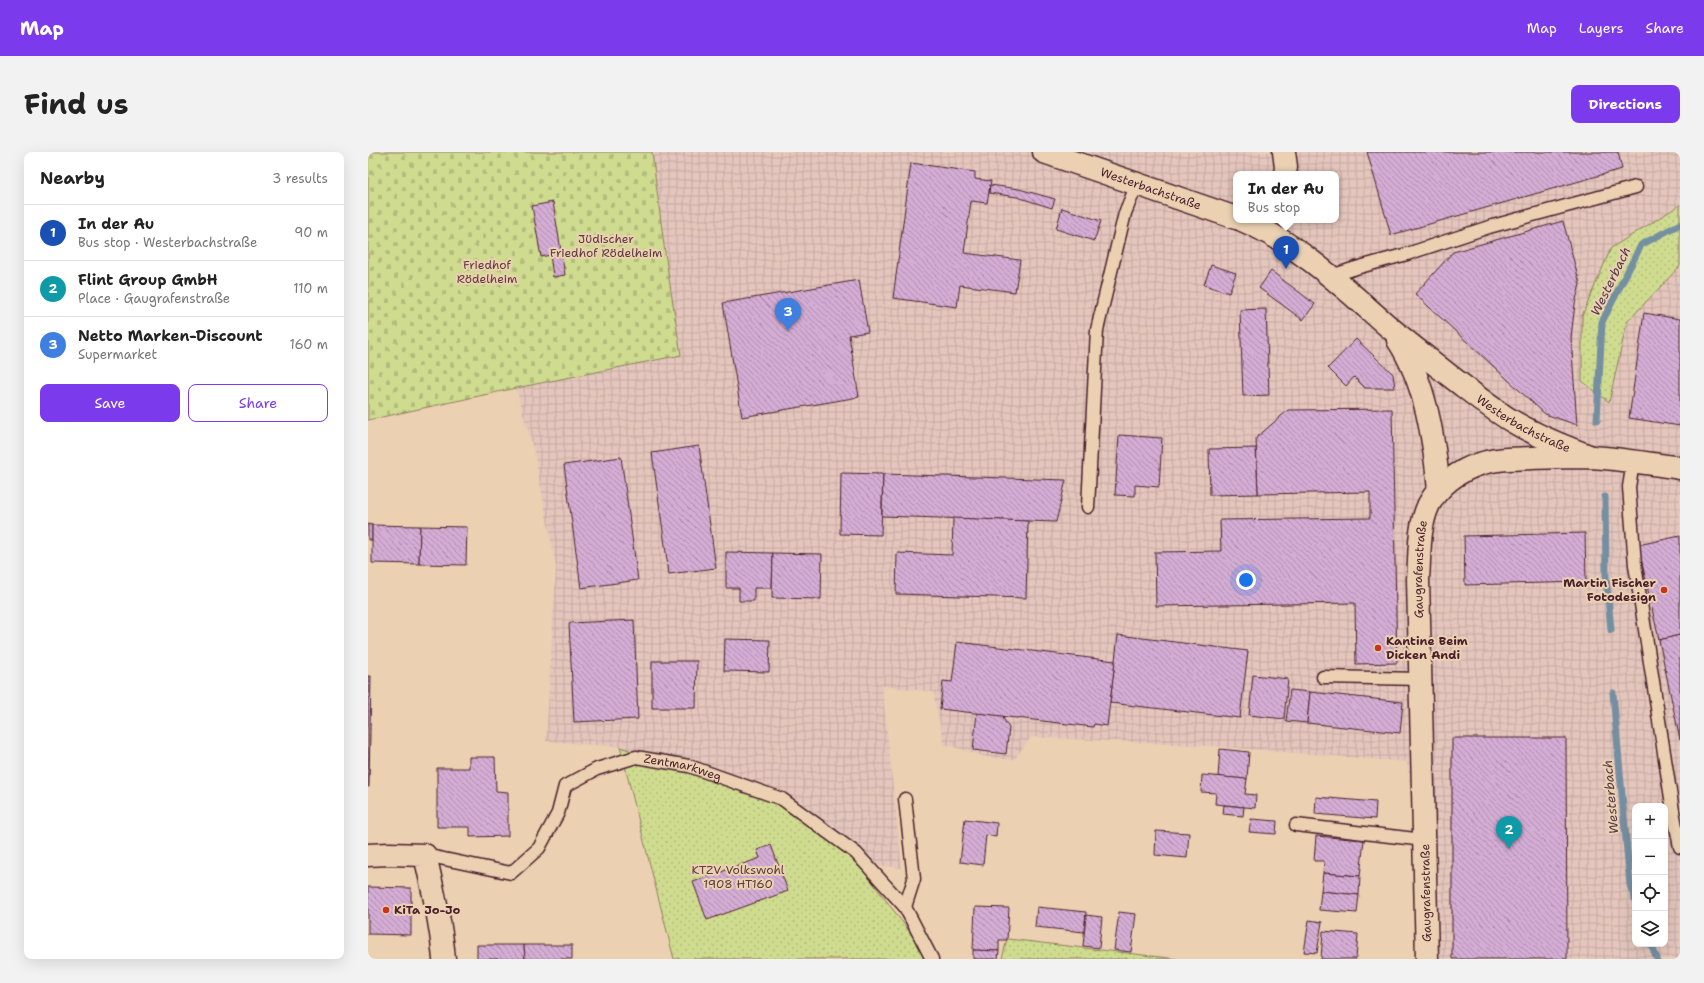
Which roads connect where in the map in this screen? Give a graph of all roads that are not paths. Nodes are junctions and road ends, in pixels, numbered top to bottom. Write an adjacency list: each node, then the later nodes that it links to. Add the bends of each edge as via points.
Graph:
1 (1044, 152): 4 (street, Westerbachstraße)
2 (1284, 152): 3 (street)
3 (1285, 171)
4 (1137, 184): 6 (street, Westerbachstraße); 14 (lane, via 1124,213 1096,330)
5 (1636, 187): 8 (lane, via 1489,227)
6 (1233, 217)
7 (1266, 225): 8 (street, Westerbachstraße)
8 (1331, 276): 9 (street, Westerbachstraße)
9 (1390, 327): 10 (street, Westerbachstraße, via 1468,390 1511,420 1557,444); 13 (street, Westerbachstraße, via 1417,377 1432,441)
10 (1593, 458): 11 (street, Westerbachstraße); 13 (street, Gaugrafenstraße, via 1528,458 1481,463 1466,469)
11 (1633, 462): 12 (street, Westerbachstraße); 20 (lane, via 1629,487 1635,565)
12 (1680, 468)
13 (1439, 490): 16 (street, Gaugrafenstraße, via 1430,503 1421,527 1418,579)
14 (1088, 507)
15 (1323, 677): 16 (lane)
16 (1421, 679): 19 (street, Gaugrafenstraße)
17 (905, 799): 23 (lane, via 914,879)
18 (1296, 825): 19 (lane)
19 (1424, 840): 26 (street, Gaugrafenstraße)
20 (1680, 847)
21 (368, 855): 22 (street, Zentmarkweg)
22 (425, 855): 23 (lane, Zentmarkweg, via 512,872 539,848 558,813 566,786 597,769 636,757 689,766 782,799 856,854); 24 (street, via 435,896)
23 (905, 907): 25 (lane, Zentmarkweg)
24 (444, 959)
25 (932, 959)
26 (1427, 959)

